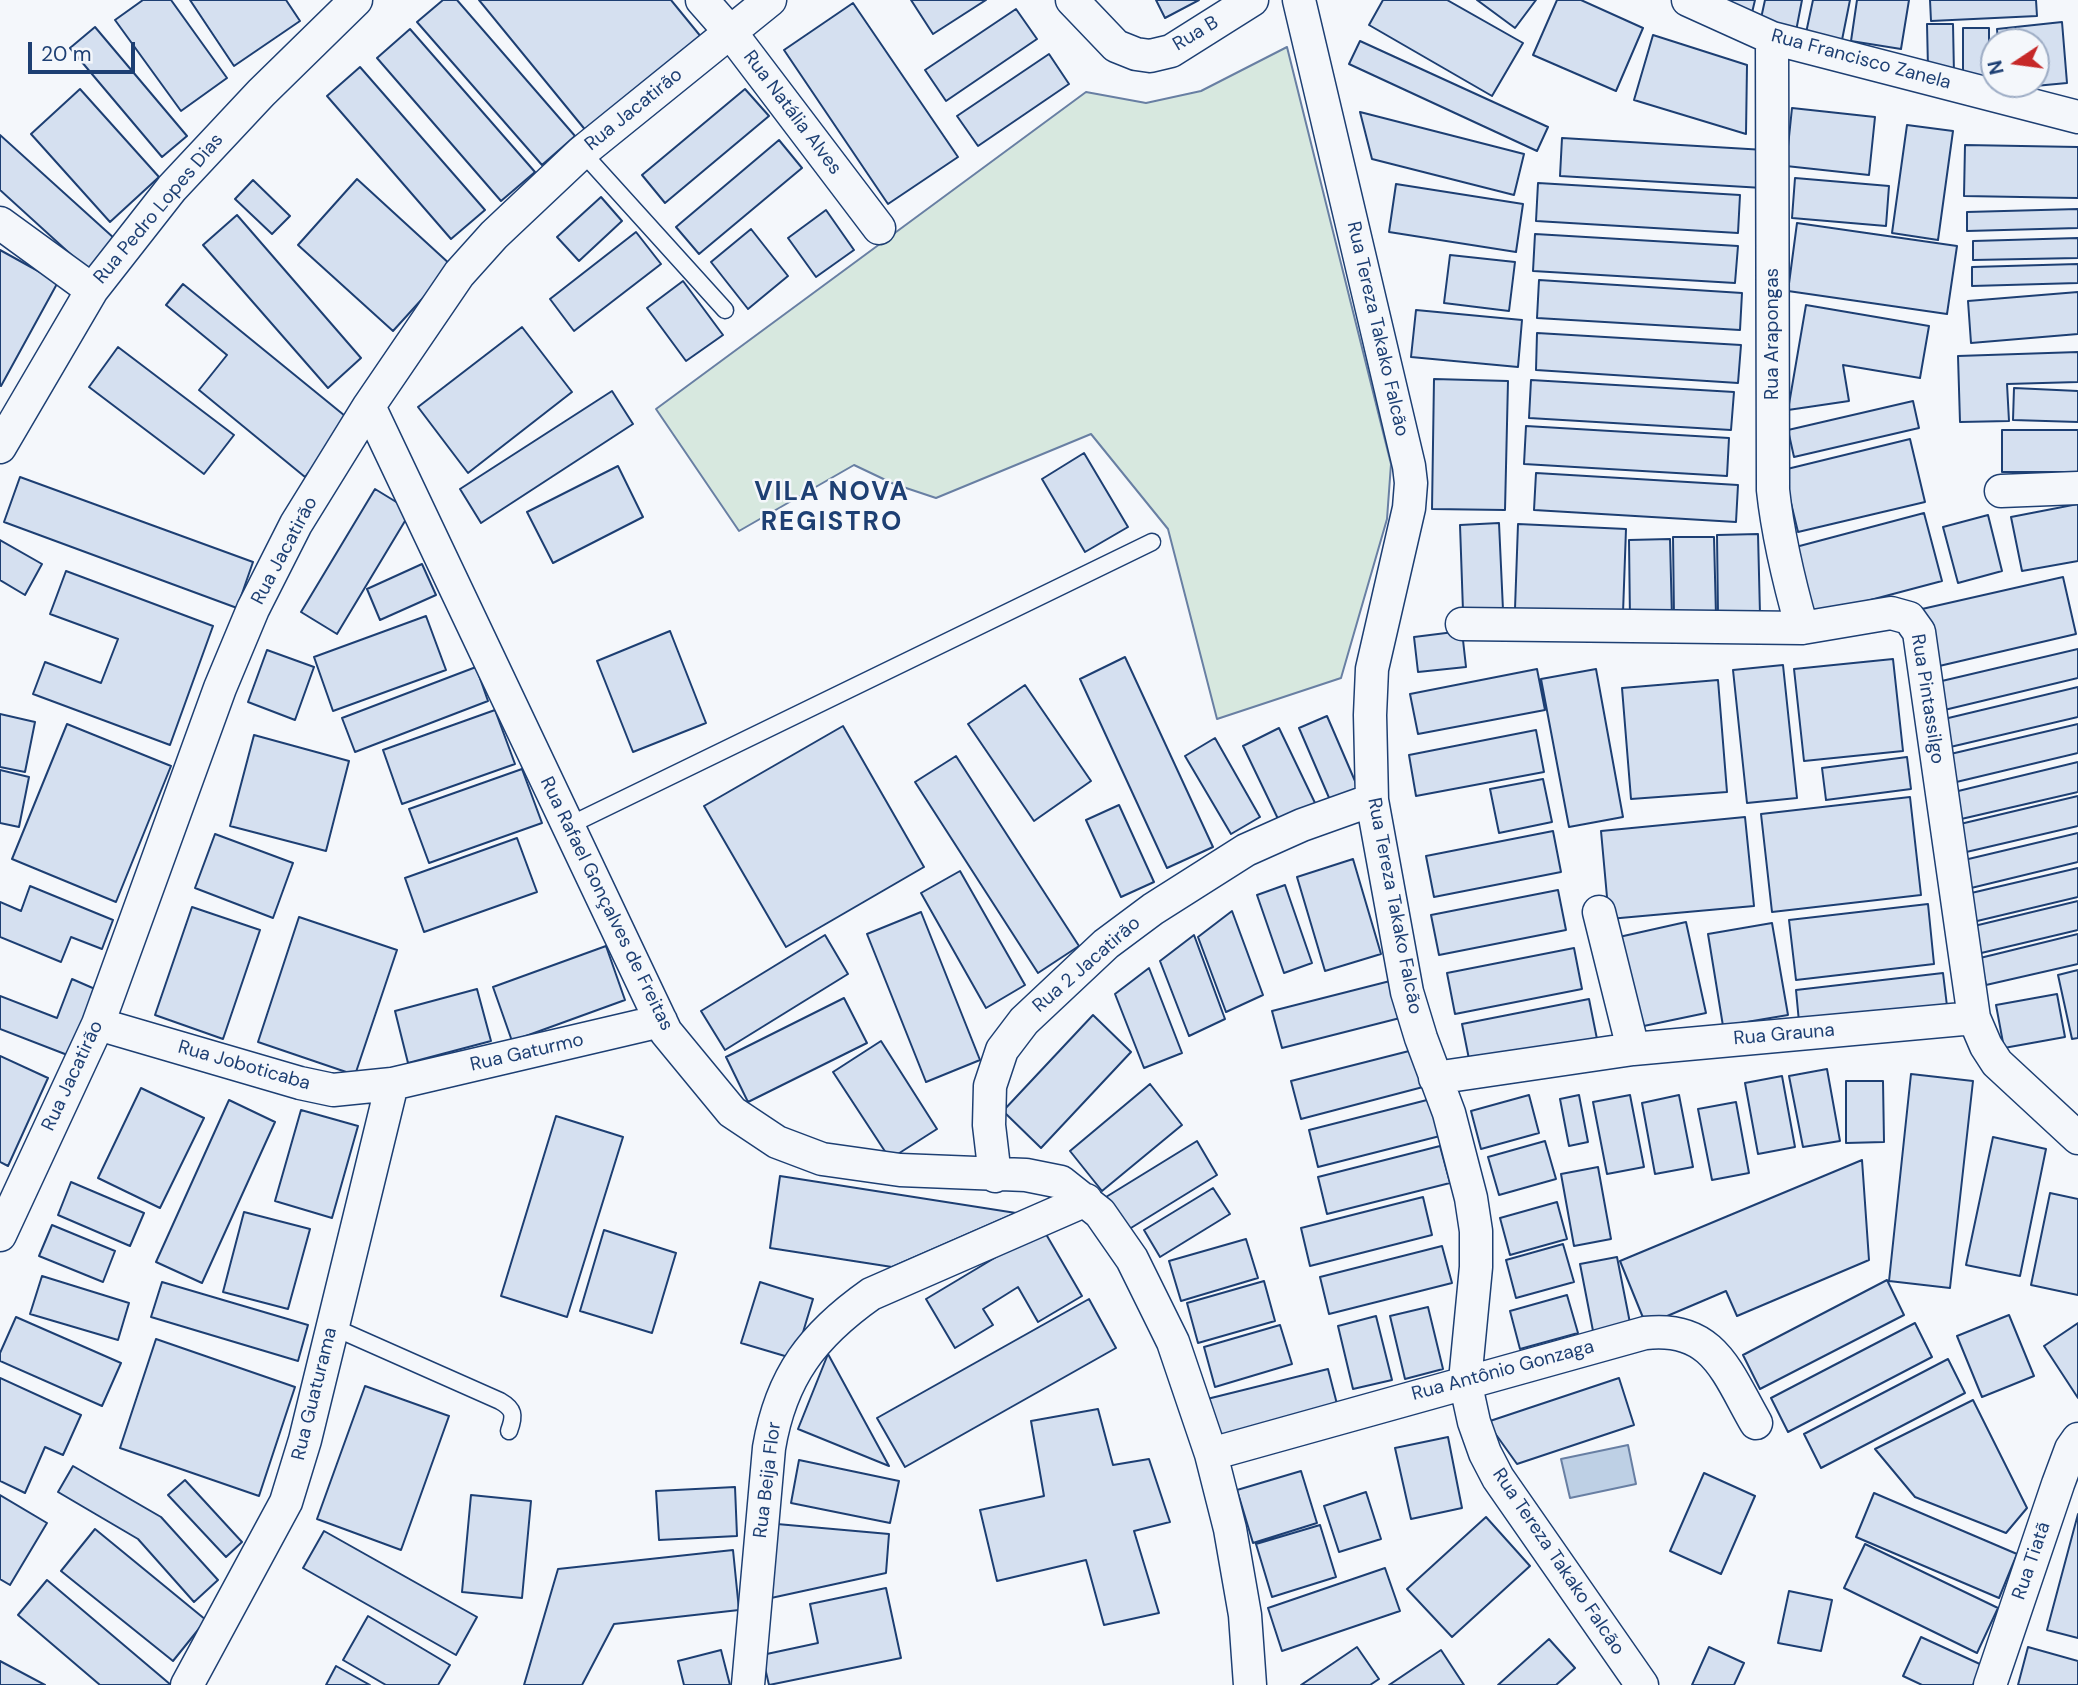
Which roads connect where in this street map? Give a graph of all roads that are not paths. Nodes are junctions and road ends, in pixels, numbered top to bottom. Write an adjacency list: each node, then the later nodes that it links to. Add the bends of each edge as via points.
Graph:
1 (356, 0): 16 (street, Rua Pedro Lopes Dias, via 172,188)
2 (702, 0): 9 (street, Rua Natália Alves)
3 (769, 0): 9 (street, Rua Jacatirão)
4 (1072, 0): 11 (street, Rua B)
5 (1104, 0): 11 (street)
6 (1252, 0): 11 (street, Rua B, via 1171,51 1150,56)
7 (1299, 0): 25 (street, Rua Tereza Takako Falcão, via 1411,484 1373,669)
8 (1688, 0): 10 (street, Rua Francisco Zanela)
9 (731, 33): 13 (street, Rua Jacatirão); 15 (street, Rua Natália Alves)
10 (1772, 38): 12 (street, Rua Francisco Zanela); 24 (street, Rua Arapongas, via 1773,490 1784,561)
11 (1116, 46)
12 (2078, 117)
13 (582, 152): 17 (lane); 18 (street, Rua Jacatirão, via 494,234 459,274)
14 (0, 223): 16 (street)
15 (879, 228)
16 (92, 290): 19 (street, Rua Pedro Lopes Dias)
17 (725, 310)
18 (369, 406): 26 (street, Rua Rafael Gonçalves de Freitas); 30 (street, Rua Jacatirão, via 296,524 237,646)
19 (0, 447)
20 (2078, 488): 21 (street)
21 (2001, 491)
22 (1152, 542): 26 (lane)
23 (1462, 624): 24 (street, Rua Pintassilgo)
24 (1802, 628): 28 (street, Rua Pintassilgo, via 1891,613 1909,618 1919,632)
25 (1373, 800): 32 (street, Rua Tereza Takako Falcão, via 1407,992); 35 (street, Rua 2 Jacatirão, via 1246,850 1106,944 1024,1021 1002,1050 990,1086)
26 (568, 826): 29 (street, Rua Rafael Gonçalves de Freitas)
27 (1599, 912): 31 (street)
28 (1974, 1018): 31 (street, Rua Grauna); 34 (street, via 1997,1063)
29 (661, 1021): 33 (street, Rua Gaturmo); 35 (street, Rua Rafael Gonçalves de Freitas, via 732,1112 777,1142 822,1158 900,1171)
30 (98, 1024): 33 (street, Rua Joboticaba, via 333,1090); 37 (street, Rua Jacatirão)
31 (1633, 1049): 32 (street, Rua Grauna)
32 (1435, 1078): 39 (street, Rua Tereza Takako Falcão, via 1472,1198 1476,1231)
33 (392, 1084): 38 (street, Rua Guaturama)
34 (2078, 1138)
35 (995, 1175): 36 (street, Rua Rafael Gonçalves de Freitas, via 1060,1182)
36 (1086, 1200): 43 (street, Rua Rafael Gonçalves de Freitas, via 1132,1259 1173,1342); 45 (street, Rua Beija Flor, via 871,1294 846,1312 800,1362 775,1416 769,1447)
37 (0, 1235)
38 (333, 1327): 41 (lane, via 500,1401 513,1413); 44 (street, Rua Guaturama, via 286,1502)
39 (1465, 1381): 40 (street, Rua Antônio Gonzaga, via 1663,1331 1702,1342 1716,1355); 43 (street, Rua Antônio Gonzaga); 47 (street, Rua Tereza Takako Falcão, via 1485,1453 1498,1478)
40 (1756, 1423)
41 (509, 1431)
42 (2078, 1439): 48 (street, Rua Tiatã, via 2058,1484)
43 (1211, 1454): 46 (street, Rua Rafael Gonçalves de Freitas, via 1245,1615)
44 (187, 1685)
45 (748, 1685)
46 (1250, 1685)
47 (1642, 1685)
48 (1990, 1685)

